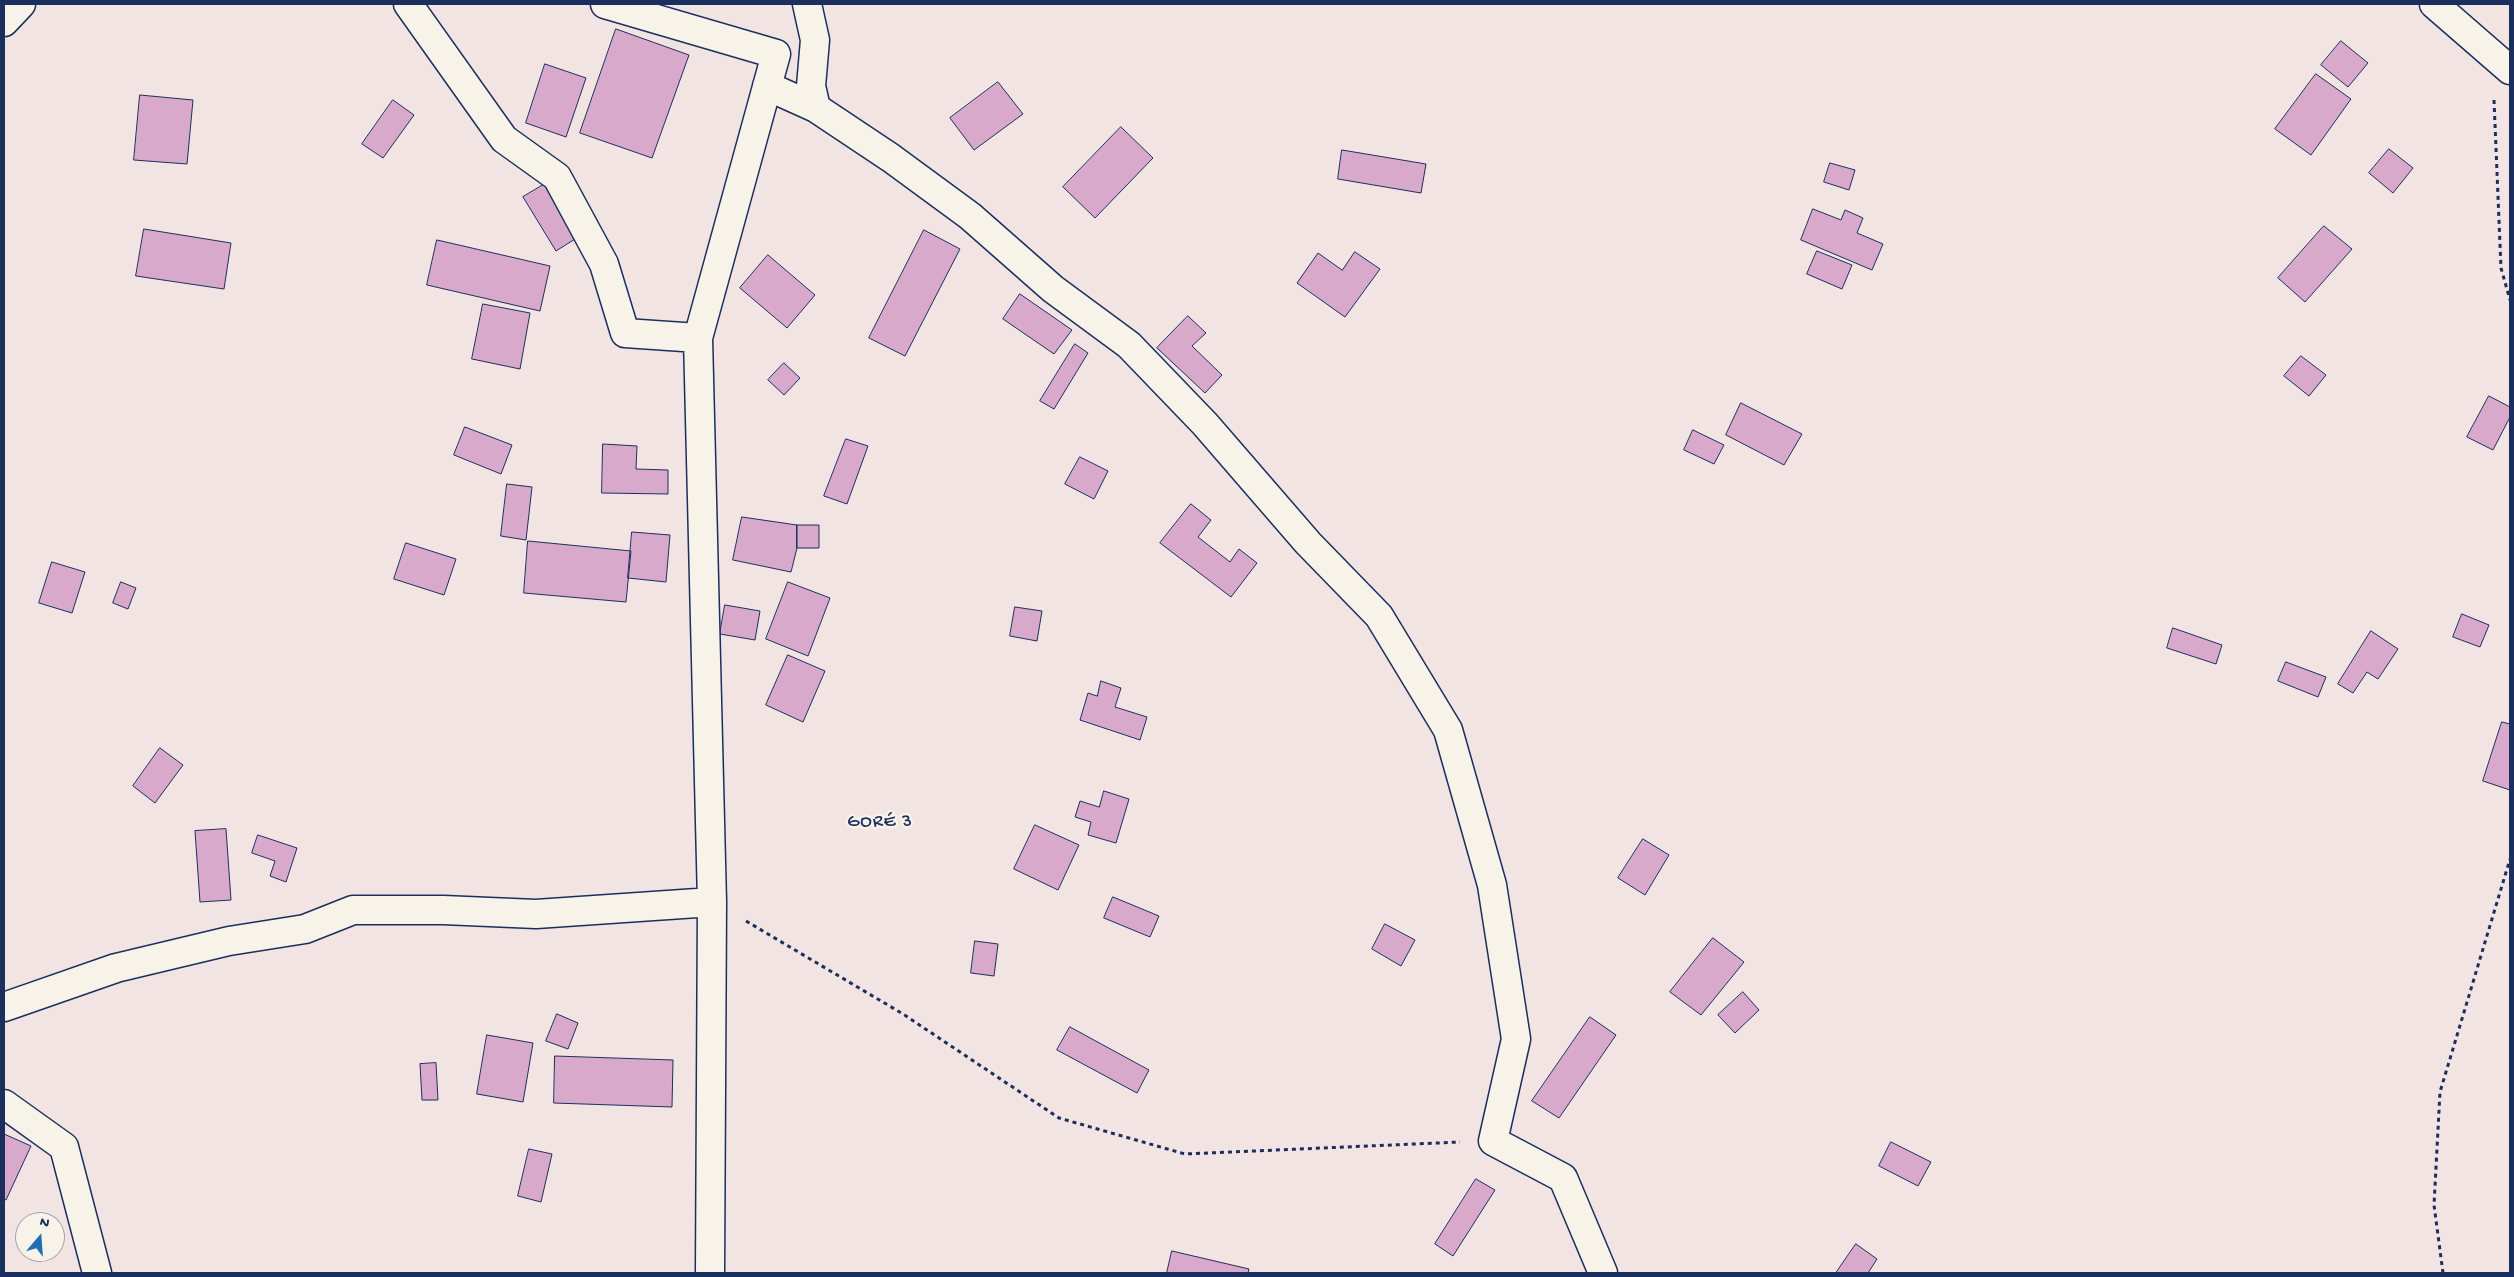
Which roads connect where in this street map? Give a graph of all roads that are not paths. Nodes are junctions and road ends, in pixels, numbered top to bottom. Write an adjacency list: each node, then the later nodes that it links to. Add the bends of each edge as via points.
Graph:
1 (21, 4): 6 (street)
2 (408, 4): 10 (street, via 504,139 557,177 604,264 625,333)
3 (604, 4): 8 (street, via 776,54)
4 (807, 4): 9 (street, via 815,40 811,86)
5 (2434, 4): 7 (street)
6 (4, 22)
7 (2501, 62)
8 (767, 86): 9 (street); 10 (street)
9 (816, 108): 16 (street, via 970,216 1053,289 1130,345 1205,424 1308,543 1379,616 1448,730 1492,885 1516,1038 1493,1141 1563,1178)
10 (698, 338): 11 (street)
11 (712, 902): 12 (street, via 536,914 353,910 305,929 229,941 116,968); 15 (street)
12 (4, 1007)
13 (4, 1104): 14 (street, via 64,1147)
14 (96, 1273)
15 (710, 1273)
16 (1603, 1273)

